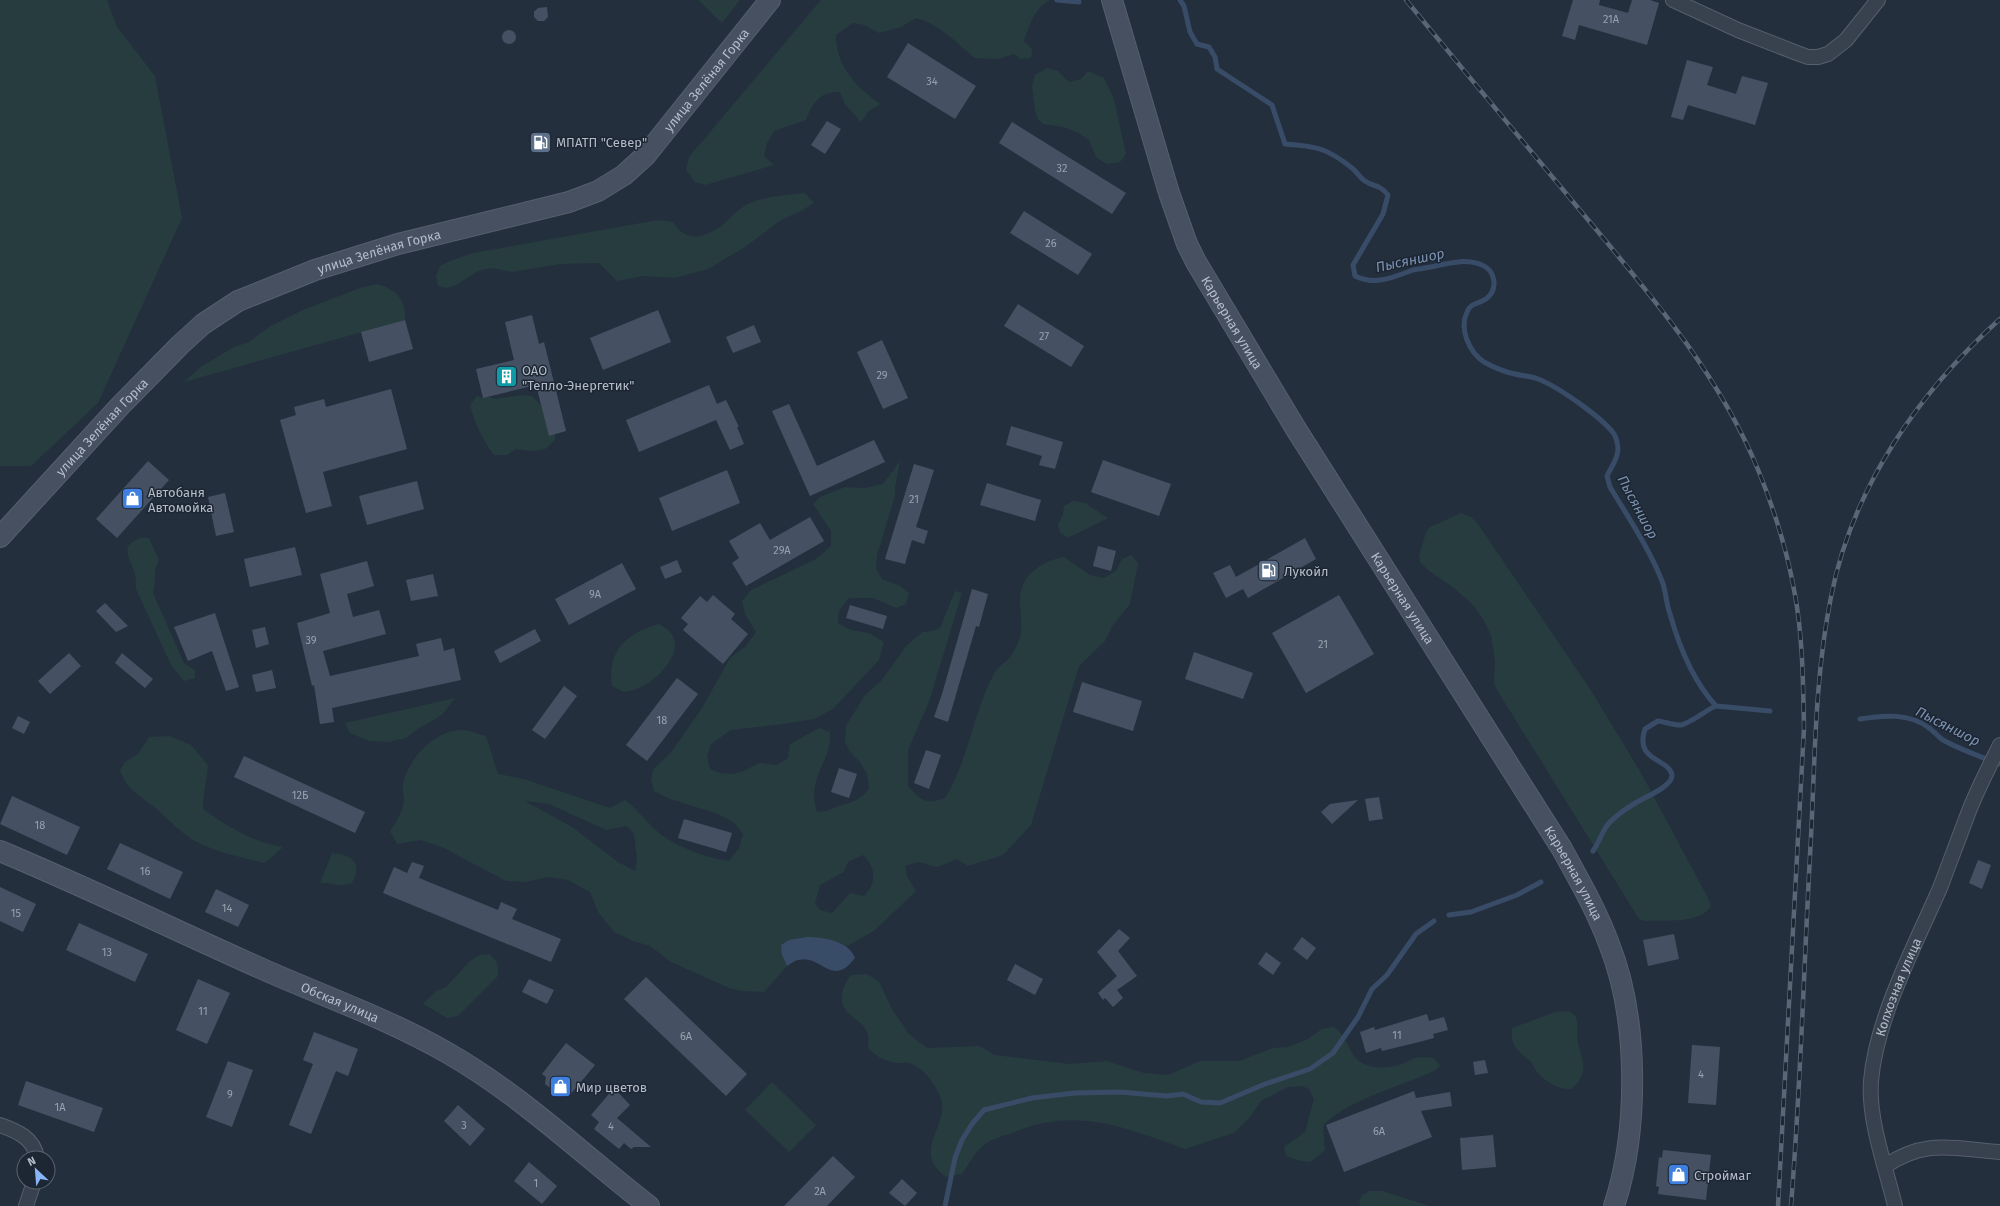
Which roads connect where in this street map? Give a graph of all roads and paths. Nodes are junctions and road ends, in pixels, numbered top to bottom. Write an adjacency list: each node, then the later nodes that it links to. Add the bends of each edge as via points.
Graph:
1 (770, 0): 5 (street, улица Зелёная Горка, via 646,155 624,176 598,192 569,202 398,244 315,270 238,301 203,324 180,345)
2 (1112, 0): 15 (street, Карьерная улица, via 1169,193 1196,262 1296,429 1562,849 1610,944 1620,976 1626,1012 1632,1081 1630,1133)
3 (1673, 0): 4 (street, via 1738,30 1808,57 1818,57 1828,54 1841,44)
4 (1878, 0)
5 (0, 537)
6 (2000, 745): 11 (street, Колхозная улица, via 1895,990 1879,1040 1871,1081 1874,1123)
7 (0, 851): 14 (street, Обская улица, via 80,884 261,968 382,1020 446,1052 502,1089)
8 (0, 1125): 9 (street, via 11,1128 27,1138)
9 (34, 1150)
10 (2000, 1152): 11 (street, via 1942,1146 1923,1148 1909,1152)
11 (1885, 1166): 16 (street, Колхозная улица)
12 (31, 1190): 13 (street)
13 (26, 1206)
14 (648, 1206)
15 (1614, 1206)
16 (1895, 1206)

